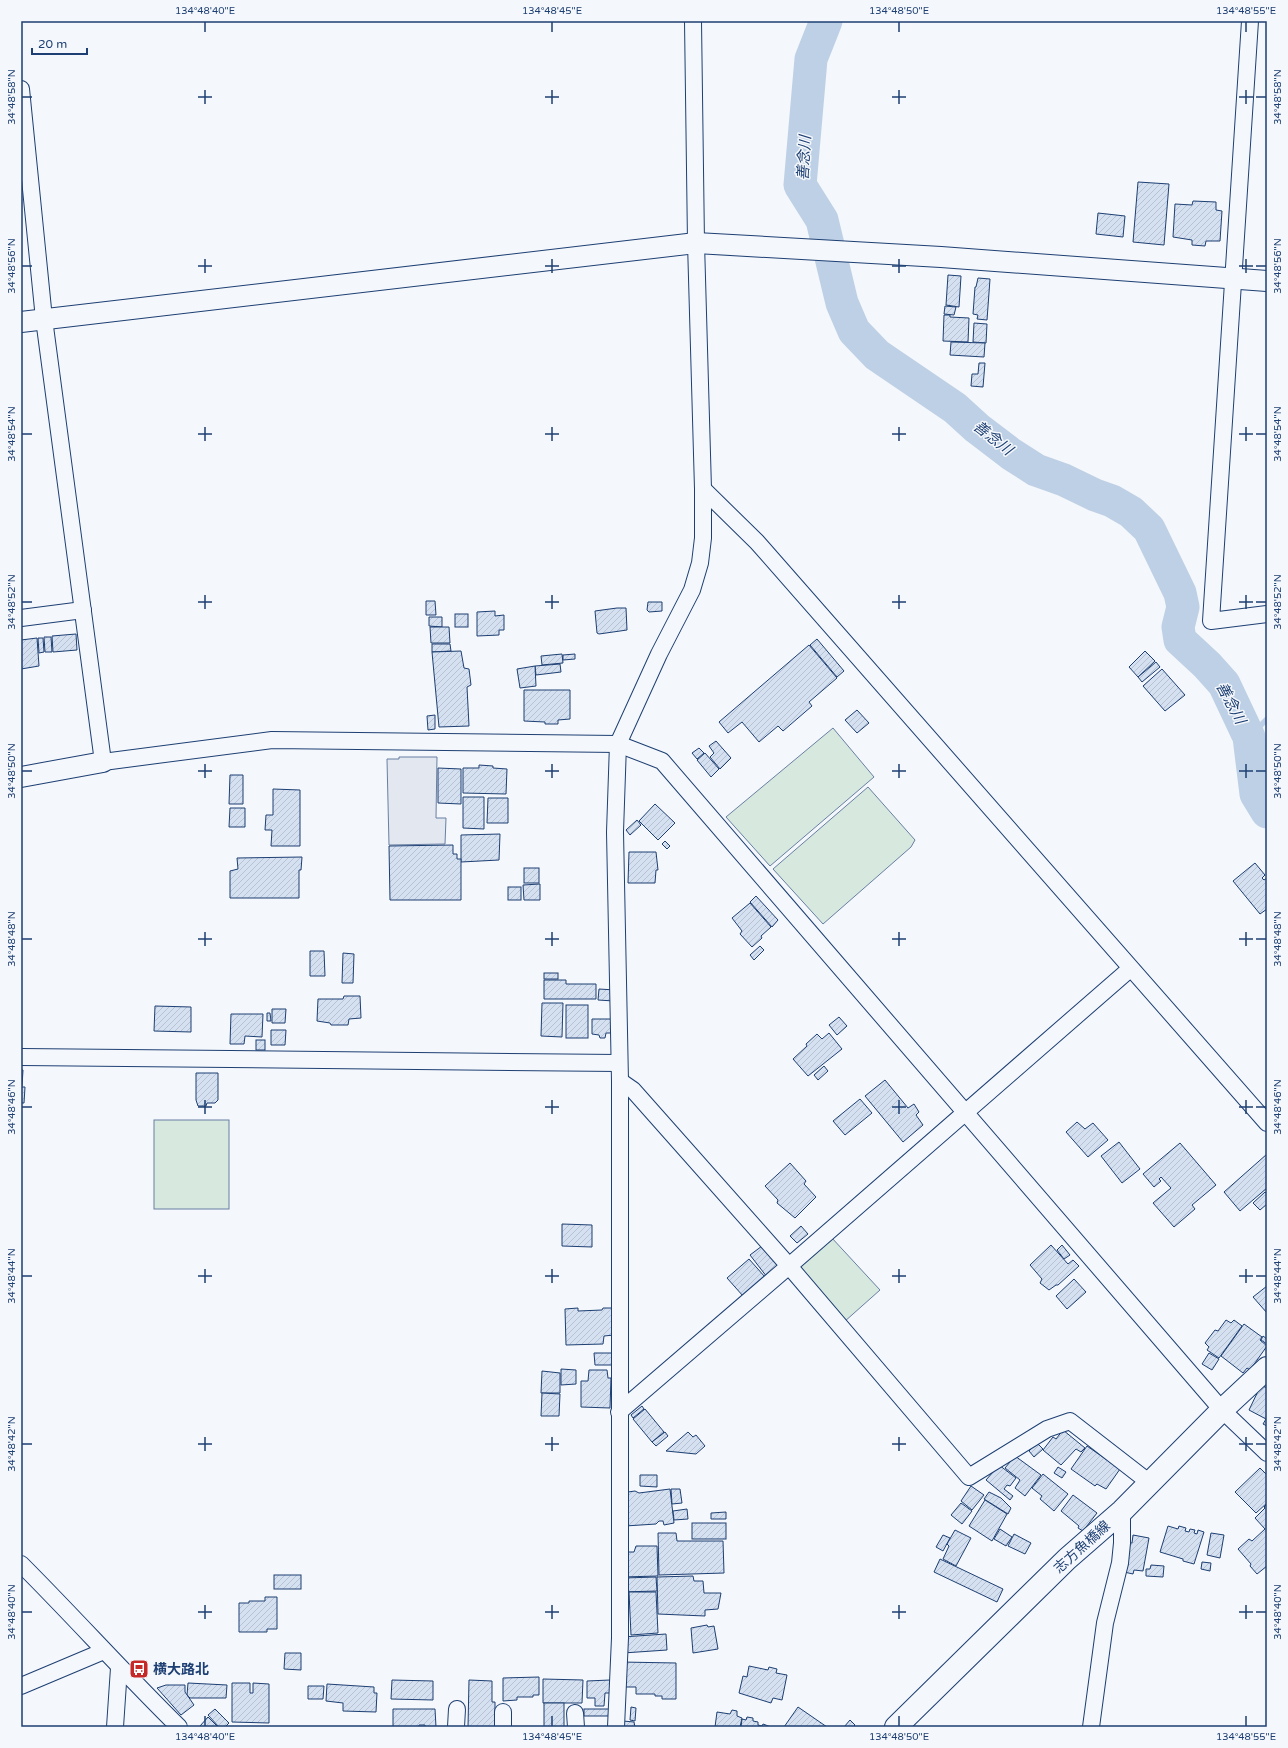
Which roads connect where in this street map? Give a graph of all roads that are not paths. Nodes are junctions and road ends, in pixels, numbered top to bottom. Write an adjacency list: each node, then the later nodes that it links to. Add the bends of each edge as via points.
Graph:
1 (693, 21): 4 (street)
2 (1250, 21): 5 (street)
3 (21, 89): 7 (street)
4 (696, 243): 5 (street, via 852,251); 7 (street); 9 (street)
5 (1234, 278): 6 (street); 11 (street, via 1211,621)
6 (1267, 281)
7 (44, 319): 8 (street); 10 (street)
8 (21, 322)
9 (703, 489): 13 (street, via 703,538 700,563 692,590 659,654); 16 (street, via 757,542)
10 (83, 610): 12 (street); 14 (street)
11 (1267, 614)
12 (21, 618)
13 (618, 744): 14 (street, via 272,740); 18 (street, via 615,832); 20 (street, via 662,761)
14 (103, 762): 15 (street)
15 (21, 777)
16 (1130, 969): 20 (street); 21 (street)
17 (21, 1057): 18 (street)
18 (619, 1063): 19 (street)
19 (620, 1081): 22 (street, via 633,1090); 25 (street)
20 (965, 1112): 22 (street); 24 (street)
21 (1267, 1123)
22 (789, 1266): 25 (street); 27 (street, via 970,1477 1047,1429 1070,1421)
23 (1267, 1368): 24 (main road, 志方魚橋線)
24 (1222, 1410): 26 (street); 27 (main road, 志方魚橋線)
25 (619, 1412): 37 (street, via 620,1630)
26 (1267, 1454)
27 (1150, 1482): 28 (main road, 志方魚橋線)
28 (1122, 1511): 38 (main road, 志方魚橋線, via 1067,1559); 39 (street, via 1120,1562 1105,1623)
29 (21, 1564): 30 (street)
30 (104, 1651): 31 (street); 32 (street)
31 (119, 1668): 34 (street); 35 (street)
32 (21, 1686)
33 (457, 1710): 36 (street)
34 (115, 1727)
35 (179, 1727)
36 (456, 1727)
37 (616, 1727)
38 (896, 1727)
39 (1091, 1727)

